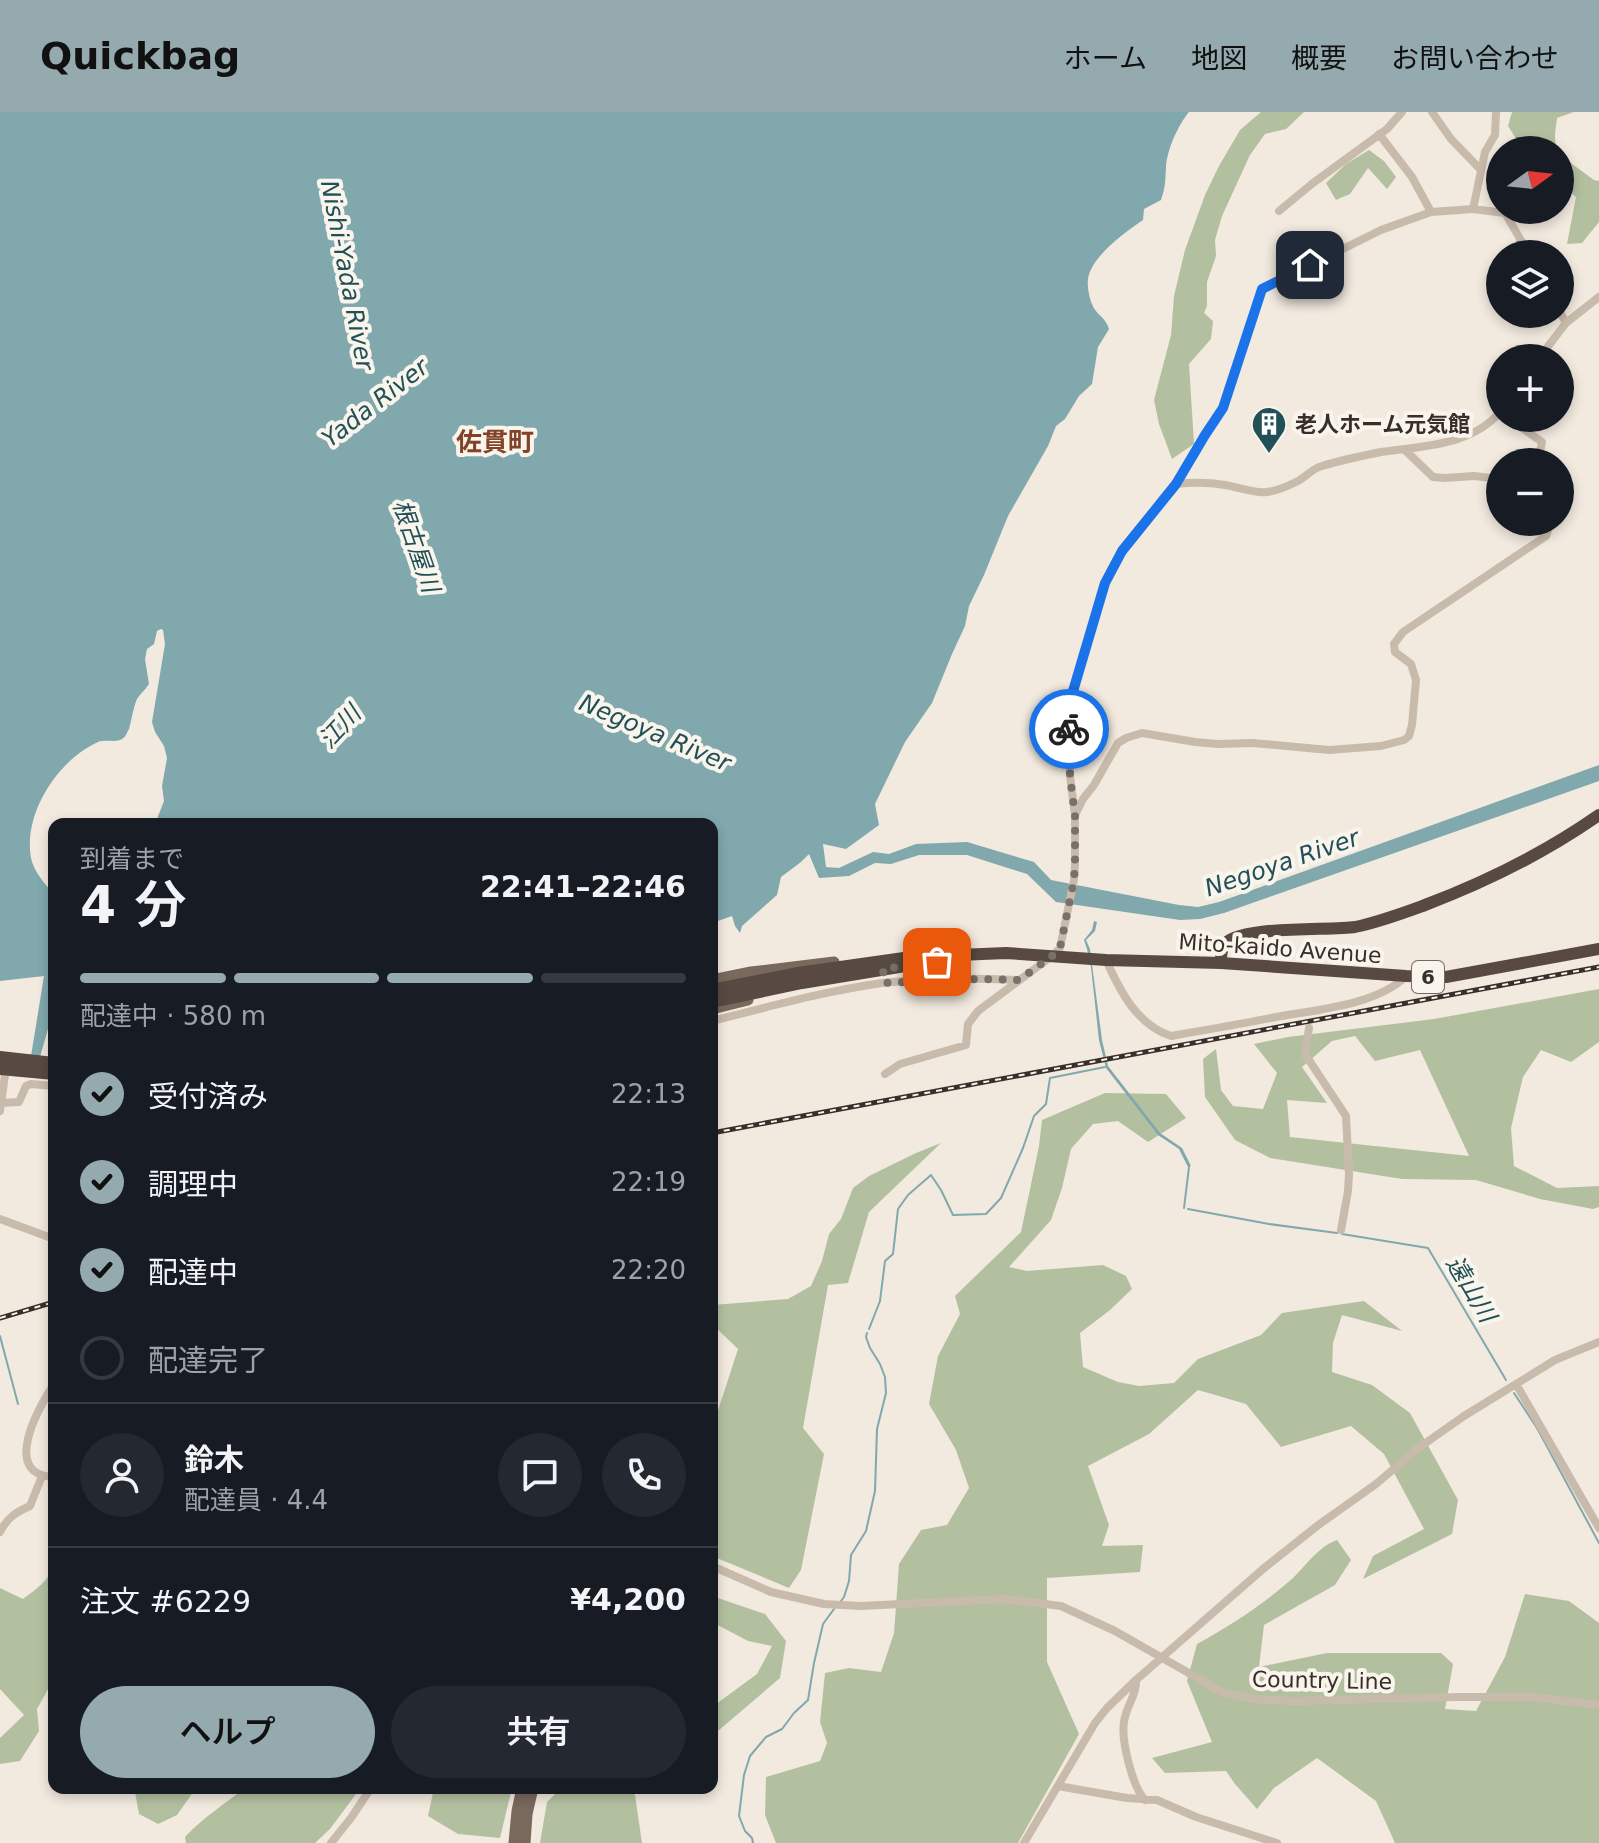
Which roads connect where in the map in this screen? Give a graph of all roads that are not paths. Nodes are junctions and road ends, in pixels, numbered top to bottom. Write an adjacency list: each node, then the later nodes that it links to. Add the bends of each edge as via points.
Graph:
1 (1402, 112): 4 (street)
2 (1432, 112): 5 (street)
3 (1496, 112): 5 (street, via 1495,135)
4 (1379, 134): 7 (street); 8 (street)
5 (1480, 169): 6 (street)
6 (1473, 209): 8 (street); 9 (street, via 1505,213)
7 (1279, 211)
8 (1431, 212): 19 (street, via 1381,230 1262,289 1223,408)
9 (1521, 240)
10 (1599, 297): 11 (street)
11 (1574, 317)
12 (1562, 328): 13 (street)
13 (1550, 344)
14 (1486, 424): 17 (street, via 1462,438)
15 (1528, 432): 16 (street, via 1542,442)
16 (1541, 448)
17 (1405, 450): 18 (street, via 1433,477); 19 (street, via 1317,467 1300,481 1265,493 1222,484)
18 (1486, 477)
19 (1176, 484): 22 (street, via 1122,551 1105,583 1071,698)
20 (1546, 536): 22 (street, via 1396,640 1395,652 1411,664 1416,680 1412,725 1404,740 1329,750 1217,744 1142,733 1118,743)
21 (1599, 815): 26 (highway, via 1456,893 1355,927 1238,937 1224,945)
22 (1075, 816): 24 (street, via 1074,880 1060,948)
23 (1599, 949): 28 (highway, Mito-kaido Avenue / 6, via 1446,977)
24 (1052, 956): 25 (highway, Mito-kaido Avenue / 6); 27 (highway, Mito-kaido Avenue / 6, via 1006,953); 30 (street)
25 (1106, 960): 26 (highway, Mito-kaido Avenue / 6); 28 (street, via 1135,1012 1153,1029 1171,1036 1356,1002)
26 (1221, 963): 28 (highway, Mito-kaido Avenue / 6)
27 (881, 964): 29 (main road, via 860,959); 31 (highway, Mito-kaido Avenue / 6); 32 (street); 33 (highway, Mito-kaido Avenue / 6)
28 (1406, 976)
29 (718, 979)
30 (1019, 980): 32 (street); 41 (street, via 972,1018 966,1045 900,1064)
31 (802, 983): 34 (highway, Mito-kaido Avenue / 6); 35 (main road)
32 (884, 983): 36 (street)
33 (718, 989)
34 (718, 1001)
35 (718, 1007)
36 (718, 1020)
37 (1309, 1028): 45 (street, via 1305,1054 1346,1116 1349,1174)
38 (3, 1063): 39 (highway); 40 (highway); 43 (street)
39 (48, 1063)
40 (48, 1073)
41 (885, 1074)
42 (48, 1085): 43 (street, via 26,1086 19,1102)
43 (1, 1106)
44 (0, 1219): 46 (street)
45 (1341, 1230)
46 (48, 1237)
47 (1599, 1342): 48 (street)
48 (1516, 1384): 52 (street); 55 (street, via 1417,1449)
49 (48, 1393): 50 (street, via 25,1445 29,1465)
50 (42, 1476): 51 (street); 53 (street, via 30,1506 16,1512)
51 (48, 1476)
52 (1599, 1528)
53 (0, 1532)
54 (718, 1569): 55 (street, Country Line, via 771,1592 824,1604 1005,1599 1061,1606)
55 (1161, 1657): 56 (street); 57 (street, Country Line, via 1222,1692 1254,1699 1532,1697)
56 (1136, 1680): 58 (street, via 1095,1723); 62 (street, via 1123,1725 1133,1782)
57 (1599, 1705)
58 (1058, 1786): 62 (street); 66 (street)
59 (367, 1794): 63 (street)
60 (521, 1794): 64 (main road)
61 (532, 1794): 65 (main road)
62 (1145, 1800): 67 (street)
63 (331, 1843)
64 (514, 1843)
65 (525, 1843)
66 (1024, 1843)
67 (1277, 1843)

